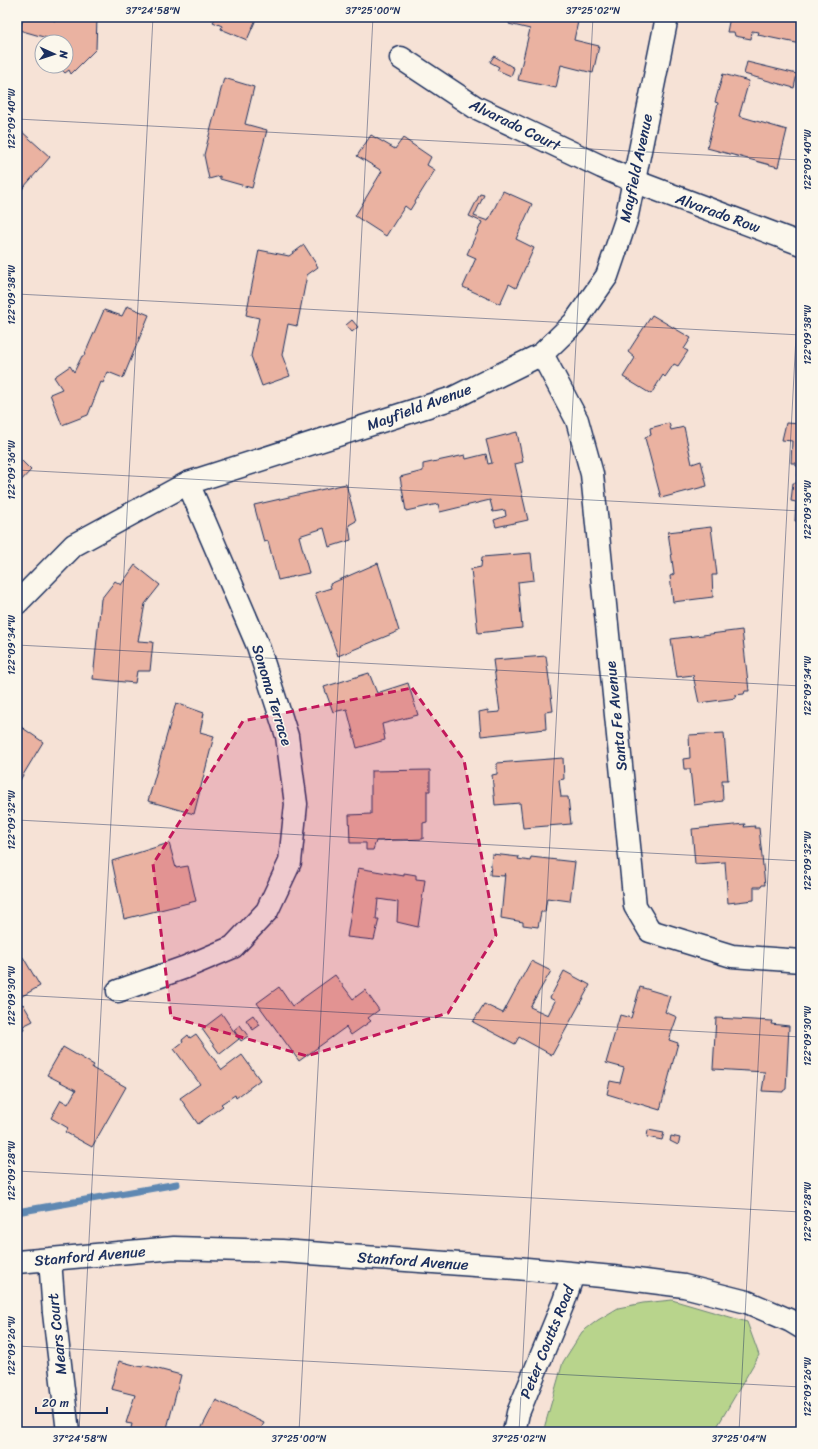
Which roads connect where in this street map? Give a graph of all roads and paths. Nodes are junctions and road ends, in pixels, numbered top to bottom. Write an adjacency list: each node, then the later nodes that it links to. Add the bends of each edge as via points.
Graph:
1 (667, 17): 3 (street, Mayfield Avenue)
2 (401, 58): 3 (street, Alvarado Court, via 475,106)
3 (634, 182): 4 (street, Alvarado Row); 5 (street, Mayfield Avenue, via 624,228 607,276 574,324)
4 (801, 244)
5 (542, 354): 6 (street, Mayfield Avenue, via 453,398); 8 (street, Santa Fe Avenue, via 577,420 592,474 635,906 650,931 732,956)
6 (188, 483): 7 (street, Mayfield Avenue, via 74,544); 9 (street, Sonoma Terrace, via 258,646 288,736 296,804 290,862 267,910 233,947)
7 (17, 603)
8 (801, 961)
9 (118, 991)
10 (50, 1259): 11 (street, Stanford Avenue); 12 (street, Stanford Avenue, via 174,1248 259,1251); 14 (street, Mears Court)
11 (17, 1262)
12 (573, 1274): 13 (street, Stanford Avenue, via 684,1286 747,1302); 15 (street, Peter Coutts Road, via 518,1413)
13 (801, 1327)
14 (68, 1432)
15 (514, 1432)

